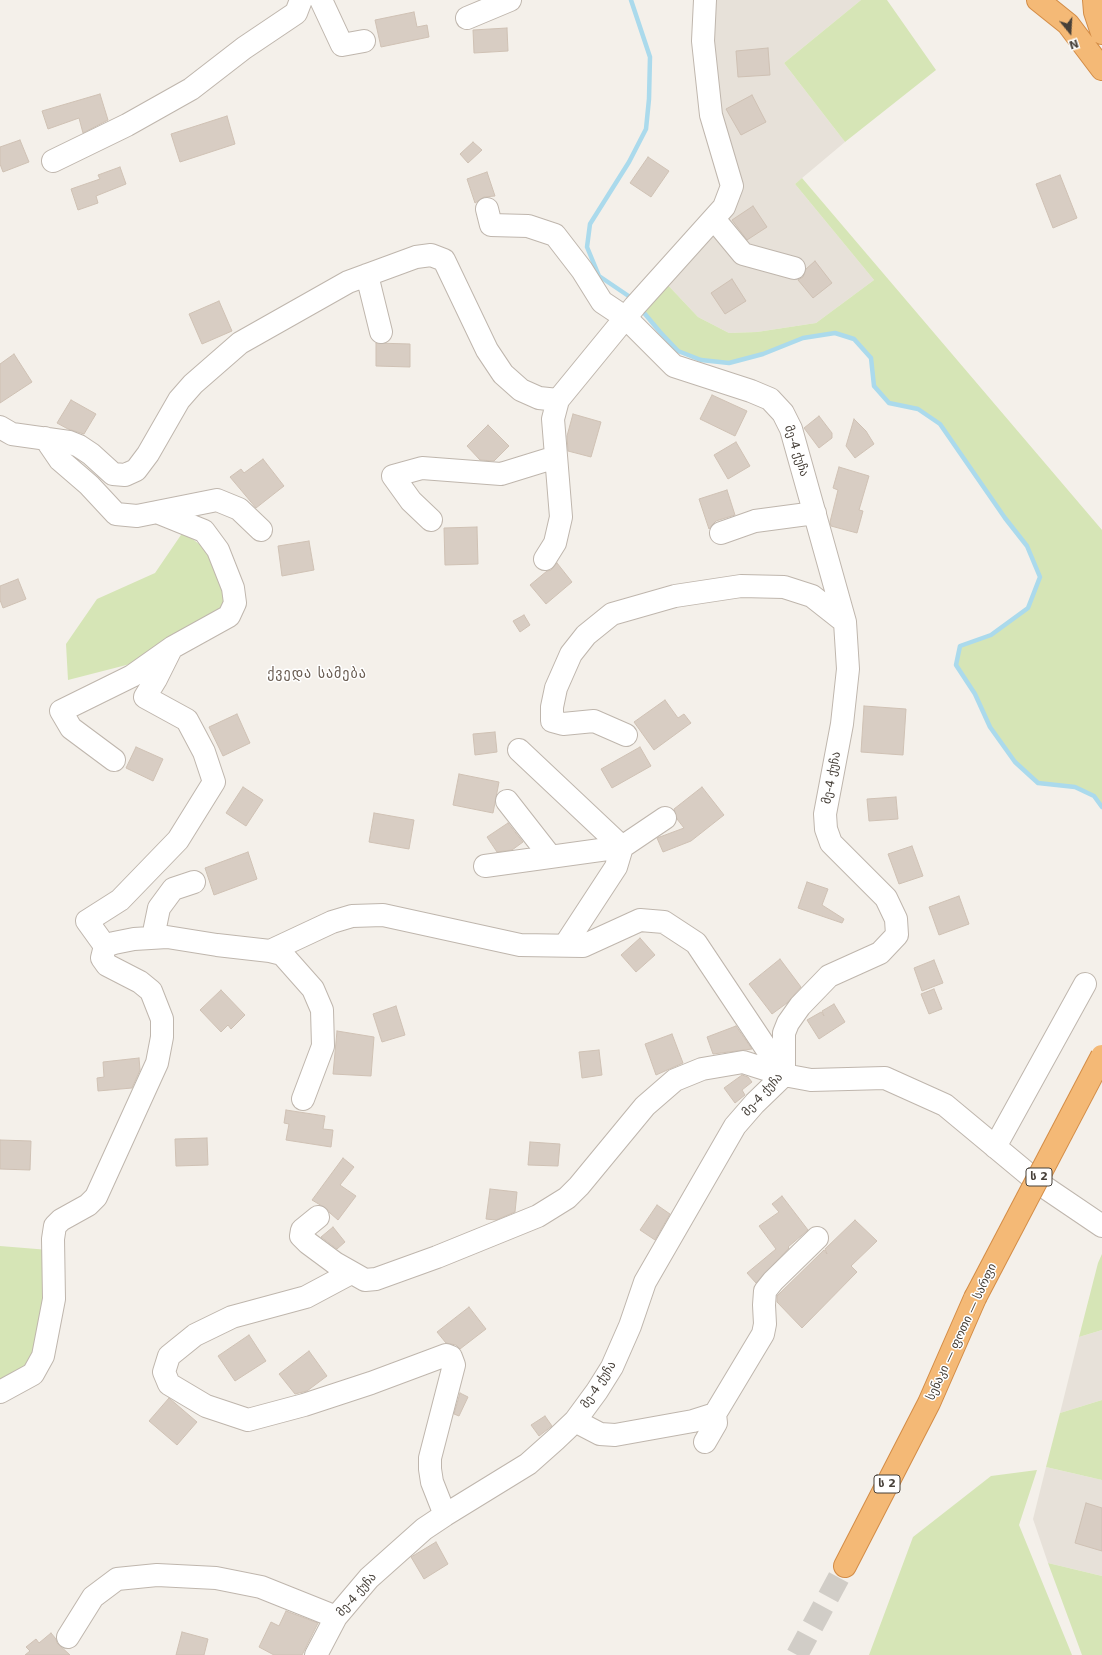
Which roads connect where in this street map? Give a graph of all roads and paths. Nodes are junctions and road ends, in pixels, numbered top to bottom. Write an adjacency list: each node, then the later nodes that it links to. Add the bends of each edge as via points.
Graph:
1 (301, 0): 11 (street, via 296,13 244,48 191,89 127,125)
2 (321, 0): 9 (street, via 342,45)
3 (510, 0): 7 (street)
4 (705, 0): 13 (street, via 703,41 711,115 732,186 724,207)
5 (1038, 0): 10 (highway, via 1068,24)
6 (1094, 0): 8 (highway)
7 (467, 18)
8 (1102, 33)
9 (364, 41)
10 (1102, 68)
11 (53, 161)
12 (487, 209): 16 (street, მე-4 ქუჩა, via 491,224 528,226 555,235 582,270 602,302)
13 (714, 219): 14 (street, via 743,254); 16 (street)
14 (794, 268)
15 (366, 275): 17 (street); 18 (street, via 416,257 431,255 444,260 487,350 503,374 521,390 539,398); 20 (street, via 348,282 240,343 216,362 179,400 136,470 125,475 113,474 80,446)
16 (635, 306): 18 (street); 23 (street, მე-4 ქუჩა, via 674,366 770,399 791,428)
17 (381, 332)
18 (558, 400): 21 (street, via 553,419)
19 (0, 427): 20 (street, via 12,434)
20 (45, 438): 22 (street, via 60,460 89,484 116,514 137,516)
21 (556, 457): 24 (street, via 501,474 422,468 393,476 411,501); 27 (street, via 561,517 555,543)
22 (157, 512): 25 (street, via 217,500 240,509); 29 (street, via 204,531 218,550 233,588 235,603 229,616)
23 (814, 513): 26 (street, via 754,521); 28 (street, მე-4 ქუჩა)
24 (431, 520)
25 (261, 530)
26 (721, 532)
27 (545, 559)
28 (845, 622): 30 (street, via 812,596 784,587 741,586 675,596 612,614 586,635 571,654 556,688 552,721 563,724 594,721); 45 (street, მე-4 ქუჩა, via 848,669 842,724 825,814 826,829 831,843 886,898 896,919 897,935 880,953 829,976 800,1006 784,1033)
29 (173, 647): 32 (street, via 132,676 61,711 71,728); 41 (street, via 145,697 187,720 204,752 214,782 178,840 120,900 88,921)
30 (626, 734)
31 (519, 750): 35 (street)
32 (114, 760)
33 (507, 801): 36 (street)
34 (665, 818): 35 (street)
35 (622, 847): 36 (street); 40 (street, via 616,867)
36 (550, 856): 37 (street)
37 (485, 866)
38 (194, 882): 39 (street, via 172,889 159,908)
39 (153, 937): 41 (street); 42 (street, via 183,938 217,946)
40 (564, 945): 42 (street, via 520,944 383,915 352,916 339,920); 45 (street, via 583,946 640,920 664,922 696,943)
41 (105, 946): 52 (street, via 102,958 107,965 140,982 151,991 162,1019 162,1037 157,1063 96,1197 55,1226 54,1299 43,1356 33,1374)
42 (270, 950): 46 (street, via 282,954 313,989 322,1010 323,1046)
43 (1085, 984): 47 (street)
44 (1102, 1056): 57 (highway, სენაკი — ფოთი — სარფი / ს 2, bridge, via 975,1298 930,1403)
45 (784, 1075): 47 (street, via 811,1080 885,1078 945,1105); 51 (street, via 743,1062 702,1069 676,1080 645,1106 567,1198 538,1216 452,1252 376,1279 366,1280); 54 (street, მე-4 ქუჩა, via 735,1126 645,1282 612,1367)
46 (302, 1098)
47 (995, 1147): 49 (street, via 1040,1184)
48 (318, 1218): 51 (street, via 302,1230 301,1236)
49 (1102, 1226)
50 (817, 1238): 53 (street, via 765,1291 765,1324 762,1334)
51 (351, 1273): 56 (street, via 306,1297 232,1317 195,1335 169,1356 164,1372 169,1384 206,1406 248,1420 304,1405 446,1355 451,1357 454,1365 430,1458 432,1482)
52 (0, 1392)
53 (715, 1414): 54 (street, via 693,1421 615,1435 600,1434); 55 (street, via 716,1423)
54 (574, 1421): 56 (street, მე-4 ქუჩა, via 528,1464)
55 (705, 1442)
56 (444, 1515): 58 (street, მე-4 ქუჩა, via 424,1529 369,1578)
57 (845, 1566)
58 (336, 1617): 59 (street, via 262,1587 216,1578 157,1575 117,1579 93,1597); 60 (street, მე-4 ქუჩა)
59 (68, 1637)
60 (316, 1655)

